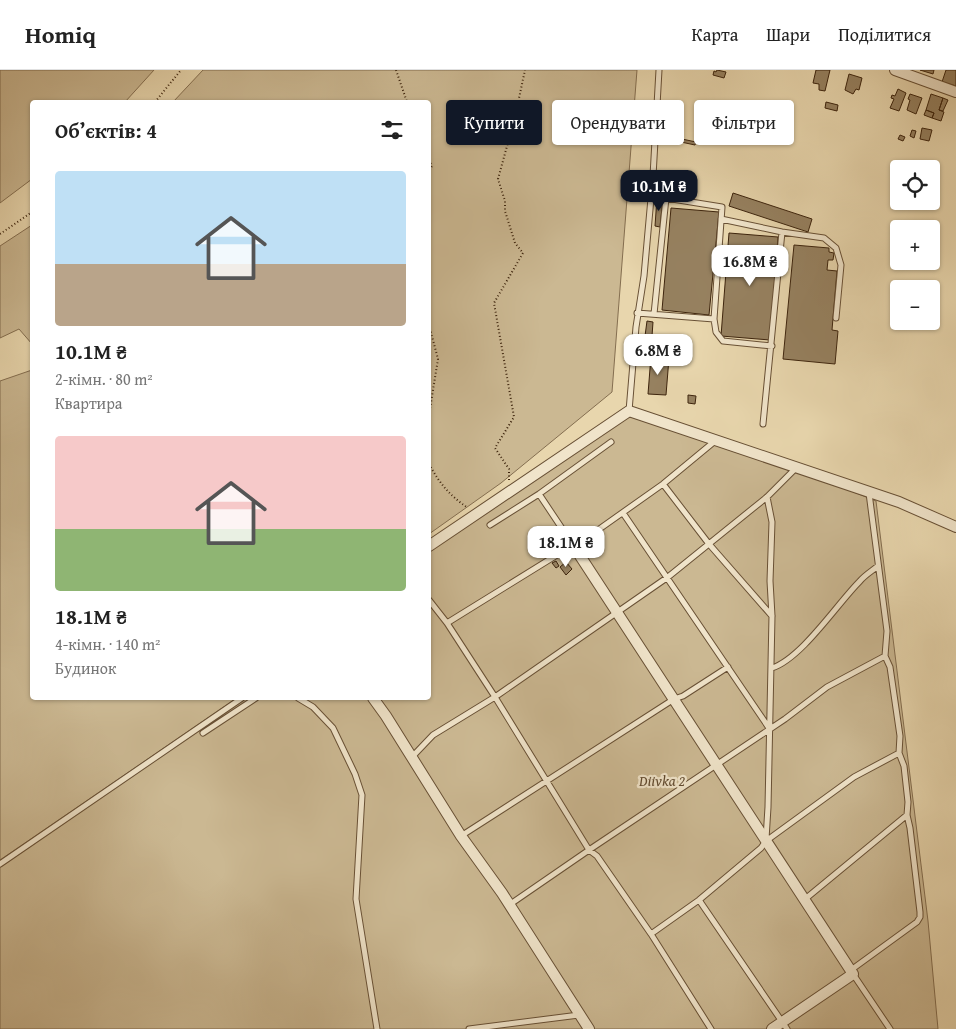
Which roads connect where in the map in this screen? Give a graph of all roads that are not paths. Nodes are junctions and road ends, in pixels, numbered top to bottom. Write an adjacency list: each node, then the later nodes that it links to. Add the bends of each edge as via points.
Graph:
1 (659, 70): 6 (lane, via 653,176)
2 (895, 70): 3 (street)
3 (956, 92)
4 (722, 219): 5 (lane); 7 (lane, via 722,207 666,198); 9 (lane)
5 (782, 232): 8 (lane, via 824,238 836,248 841,265); 10 (lane)
6 (638, 313): 7 (lane); 11 (lane)
7 (654, 314): 9 (lane)
8 (836, 318)
9 (714, 319): 10 (lane, via 716,332 723,342)
10 (772, 346): 12 (lane)
11 (630, 411): 13 (street); 24 (street)
12 (763, 424)
13 (715, 441): 15 (street); 16 (lane)
14 (611, 442): 18 (lane)
15 (796, 468): 17 (street); 19 (lane)
16 (663, 484): 20 (lane); 23 (lane)
17 (869, 493): 22 (street, via 899,502); 26 (lane)
18 (539, 494): 21 (lane); 25 (lane)
19 (767, 498): 23 (lane); 30 (lane, via 772,522)
20 (624, 513): 25 (lane); 27 (lane)
21 (490, 525)
22 (956, 527)
23 (709, 544): 27 (lane); 30 (lane)
24 (431, 545)
25 (573, 545): 29 (street); 31 (lane)
26 (878, 566): 32 (lane, via 887,631); 34 (lane, via 861,579 807,642 781,665)
27 (668, 577): 29 (lane); 33 (lane)
28 (431, 603): 31 (lane)
29 (617, 613): 35 (lane); 36 (street)
30 (772, 616): 34 (lane)
31 (447, 623): 35 (lane)
32 (885, 656): 41 (lane, via 827,687); 43 (lane, via 892,676 900,736)
33 (728, 667): 36 (lane); 41 (lane)
34 (772, 668): 41 (lane)
35 (495, 697): 44 (lane, via 434,736); 46 (lane)
36 (674, 699): 45 (street); 46 (lane)
37 (239, 700): 51 (lane)
38 (253, 700): 42 (lane)
39 (301, 700): 59 (lane, via 333,728 356,774 362,795 356,899)
40 (374, 700): 44 (street)
41 (770, 728): 45 (lane); 49 (lane)
42 (203, 733)
43 (899, 753): 47 (lane, via 904,766); 49 (lane, via 854,777)
44 (411, 758): 48 (street)
45 (718, 765): 49 (street); 50 (lane)
46 (548, 781): 48 (lane); 50 (lane)
47 (907, 815): 53 (lane); 56 (lane, via 920,917)
48 (461, 836): 54 (street)
49 (766, 841): 52 (lane); 53 (street)
50 (589, 850): 54 (lane); 55 (lane)
51 (0, 864)
52 (698, 900): 55 (lane); 58 (lane)
53 (804, 900): 56 (street)
54 (510, 905): 57 (street)
55 (651, 934): 62 (lane)
56 (852, 972): 58 (street); 64 (lane)
57 (579, 1015): 60 (lane); 61 (street)
58 (785, 1026): 63 (street)
59 (377, 1029)
60 (469, 1029)
61 (589, 1029)
62 (711, 1029)
63 (772, 1029)
64 (890, 1029)

